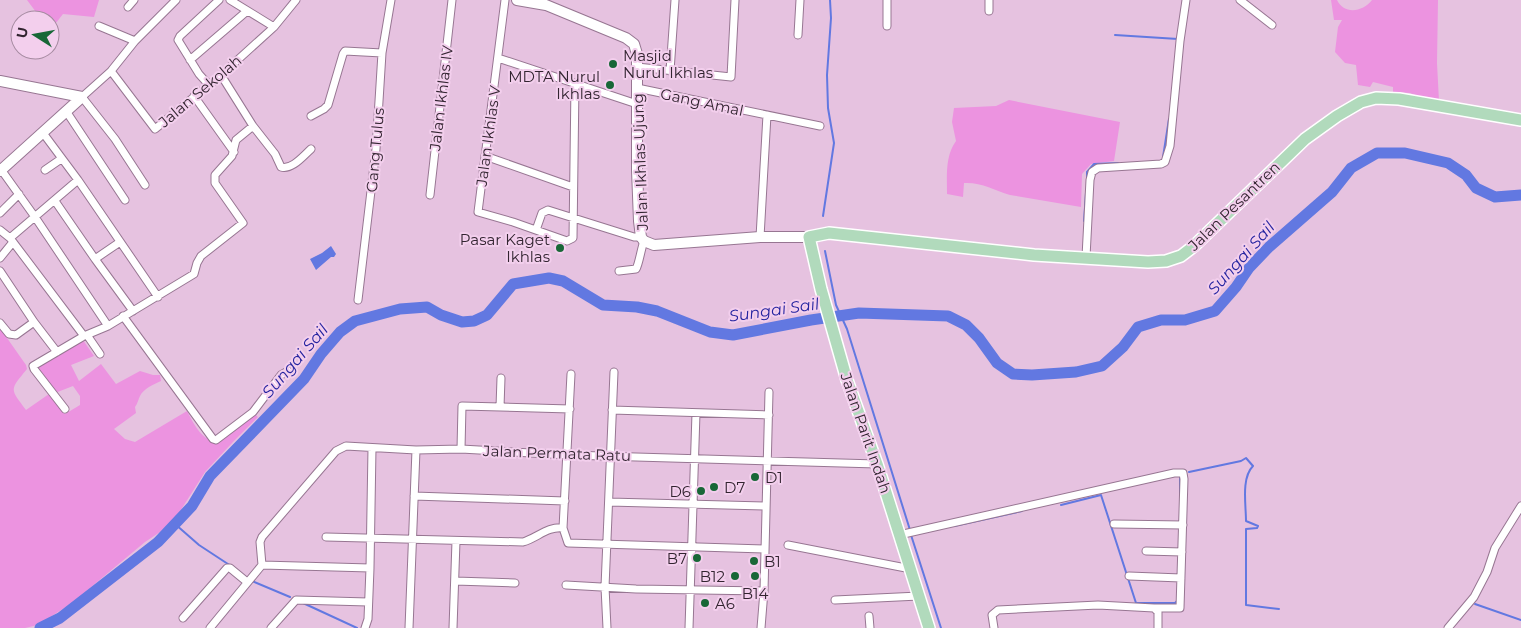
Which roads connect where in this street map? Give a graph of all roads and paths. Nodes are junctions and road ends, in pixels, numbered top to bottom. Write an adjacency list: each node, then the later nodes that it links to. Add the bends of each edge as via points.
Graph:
1 (134, 0): 18 (street)
2 (176, 0): 26 (street)
3 (219, 0): 29 (street, via 178,40)
4 (230, 0): 19 (street)
5 (296, 0): 24 (street, Jalan Sekolah)
6 (392, 0): 27 (street, Gang Tulus)
7 (452, 0): 58 (street, Jalan Ikhlas IV)
8 (505, 0): 28 (street, Jalan Ikhlas V)
9 (517, 0): 17 (street, Jalan Ikhlas Ujung)
10 (675, 0): 31 (street)
11 (735, 0): 31 (street, via 731,77)
12 (800, 0): 25 (street)
13 (886, 0): 23 (street)
14 (989, 0): 20 (street)
15 (1186, 0): 71 (street, via 1170,146 1165,162 1098,168 1092,172)
16 (1240, 0): 21 (street)
17 (547, 3): 30 (street, Jalan Ikhlas Ujung, via 629,40 636,48)
18 (128, 7)
19 (248, 11): 24 (street); 29 (street)
20 (989, 11)
21 (1272, 25)
22 (99, 26): 26 (street)
23 (887, 26)
24 (274, 27): 33 (street, Jalan Sekolah)
25 (798, 35)
26 (135, 41): 32 (street)
27 (382, 53): 43 (street, via 345,51 328,105); 77 (street, Gang Tulus, via 376,149)
28 (498, 58): 35 (street); 50 (street, Jalan Ikhlas V)
29 (190, 60): 36 (street)
30 (637, 67): 31 (street); 37 (street, Jalan Ikhlas Ujung)
31 (670, 70)
32 (111, 71): 38 (street, Jalan Sekolah, via 155,129); 39 (street)
33 (220, 75): 36 (street, Jalan Sekolah); 45 (street)
34 (0, 81): 39 (street)
35 (575, 83): 40 (street); 56 (street)
36 (208, 84): 38 (street, Jalan Sekolah)
37 (637, 88): 40 (street, Jalan Ikhlas Ujung); 42 (street, Gang Amal)
38 (194, 96): 49 (street)
39 (82, 97): 41 (street); 55 (street)
40 (637, 104): 68 (street, Jalan Ikhlas Ujung, via 639,221)
41 (66, 111): 47 (street); 59 (street)
42 (766, 115): 46 (street, Gang Amal); 67 (street)
43 (311, 116)
44 (1521, 120): 71 (main road, Jalan Pesantren, via 1399,98 1361,102 1305,139 1181,256 1148,262)
45 (253, 126): 48 (street, via 284,168); 49 (street, via 236,140)
46 (820, 126)
47 (43, 133): 51 (street); 52 (street)
48 (311, 149)
49 (234, 152): 76 (street, via 216,172 214,179 243,223 202,256 194,274)
50 (485, 156): 56 (street); 65 (street, Jalan Ikhlas V, via 478,212)
51 (61, 159): 53 (street); 54 (street)
52 (1, 169): 57 (street)
53 (46, 170)
54 (78, 180): 60 (street); 70 (street)
55 (145, 185)
56 (573, 187): 63 (street)
57 (19, 194): 61 (street); 62 (street)
58 (430, 195)
59 (125, 200)
60 (54, 201): 62 (street); 73 (street)
61 (0, 213)
62 (36, 217): 69 (street); 82 (street)
63 (573, 218): 65 (street, via 545,210); 65 (street, via 573,238 570,240); 68 (street)
64 (0, 230): 69 (street)
65 (536, 230)
66 (808, 236): 67 (street, Jalan Ikhlas Ujung); 71 (main road, Jalan Pesantren, via 829,233 1016,254); 104 (main road, Jalan Parit Indah, via 847,380)
67 (760, 237): 68 (street, Jalan Ikhlas Ujung, via 654,245)
68 (643, 239): 75 (street, via 636,269)
69 (12, 240): 72 (street); 83 (street)
70 (120, 242): 73 (street); 76 (street)
71 (1086, 257)
72 (0, 258)
73 (94, 259): 78 (street)
74 (0, 271): 80 (street)
75 (619, 271)
76 (158, 297): 78 (street)
77 (358, 300)
78 (133, 311): 79 (street)
79 (123, 316): 82 (street); 86 (street, via 213,439 216,440 253,412 281,375)
80 (34, 322): 81 (street, via 16,335 9,334); 84 (street)
81 (0, 324)
82 (108, 326): 83 (street)
83 (85, 335): 84 (street); 85 (street)
84 (57, 352): 93 (street, via 33,368)
85 (100, 354)
86 (288, 372)
87 (614, 372): 94 (street)
88 (571, 374): 92 (street)
89 (501, 378): 91 (street)
90 (769, 392): 96 (street)
91 (500, 407): 92 (street); 98 (street, via 462,406)
92 (570, 408): 100 (street)
93 (65, 409)
94 (612, 410): 95 (street); 101 (street)
95 (696, 413): 96 (street); 102 (street)
96 (769, 415): 103 (street)
97 (372, 448): 99 (street, Jalan Permata Ratu); 116 (street); 125 (street, Jalan Permata Ratu, via 346,446 336,450 262,537)
98 (461, 449): 99 (street, Jalan Permata Ratu); 100 (street, Jalan Permata Ratu)
99 (416, 450): 105 (street)
100 (568, 455): 101 (street, Jalan Permata Ratu); 106 (street)
101 (610, 456): 102 (street, Jalan Permata Ratu); 107 (street)
102 (694, 459): 103 (street, Jalan Permata Ratu); 108 (street)
103 (767, 461): 104 (street, Jalan Permata Ratu); 109 (street)
104 (877, 464): 114 (main road, Jalan Parit Indah)
105 (414, 496): 106 (street); 117 (street)
106 (565, 501): 113 (street)
107 (610, 502): 108 (street); 119 (street)
108 (692, 504): 109 (street); 121 (street)
109 (766, 506): 122 (street)
110 (1521, 506): 155 (street, via 1495,548 1474,597)
111 (1114, 524): 112 (street)
112 (1183, 525): 114 (street, via 1184,476 1180,473); 124 (street)
113 (564, 528): 118 (street, via 553,527 523,542); 119 (street, via 568,542)
114 (903, 534): 127 (main road, Jalan Parit Indah)
115 (326, 538): 116 (street)
116 (370, 538): 117 (street); 126 (street)
117 (412, 540): 118 (street); 146 (street)
118 (456, 542): 130 (street)
119 (608, 544): 121 (street); 134 (street)
120 (788, 546): 127 (street)
121 (691, 547): 122 (street); 135 (street)
122 (765, 549): 136 (street)
123 (1146, 551): 124 (street)
124 (1182, 552): 129 (street)
125 (262, 565): 126 (street); 131 (street)
126 (370, 568): 139 (street)
127 (911, 569): 137 (main road, Jalan Parit Indah)
128 (1129, 576): 129 (street)
129 (1181, 578): 140 (street, via 1180,608)
130 (455, 581): 132 (street); 147 (street)
131 (246, 582): 142 (street, via 227,568); 143 (street)
132 (515, 583)
133 (566, 585): 134 (street)
134 (605, 587): 135 (street); 148 (street)
135 (690, 590): 136 (street); 149 (street)
136 (764, 591): 150 (street)
137 (920, 596): 138 (street); 152 (main road, Jalan Parit Indah)
138 (835, 600)
139 (368, 602): 144 (street, via 296,600); 145 (street)
140 (1154, 608): 153 (street, via 1098,605 998,610 992,614); 154 (street, via 1158,612)
141 (869, 616): 151 (street)
142 (183, 618)
143 (210, 628)
144 (270, 628)
145 (365, 628)
146 (408, 628)
147 (453, 628)
148 (607, 628)
149 (690, 628)
150 (761, 628)
151 (870, 628)
152 (930, 628)
153 (994, 628)
154 (1158, 628)
155 (1448, 628)

